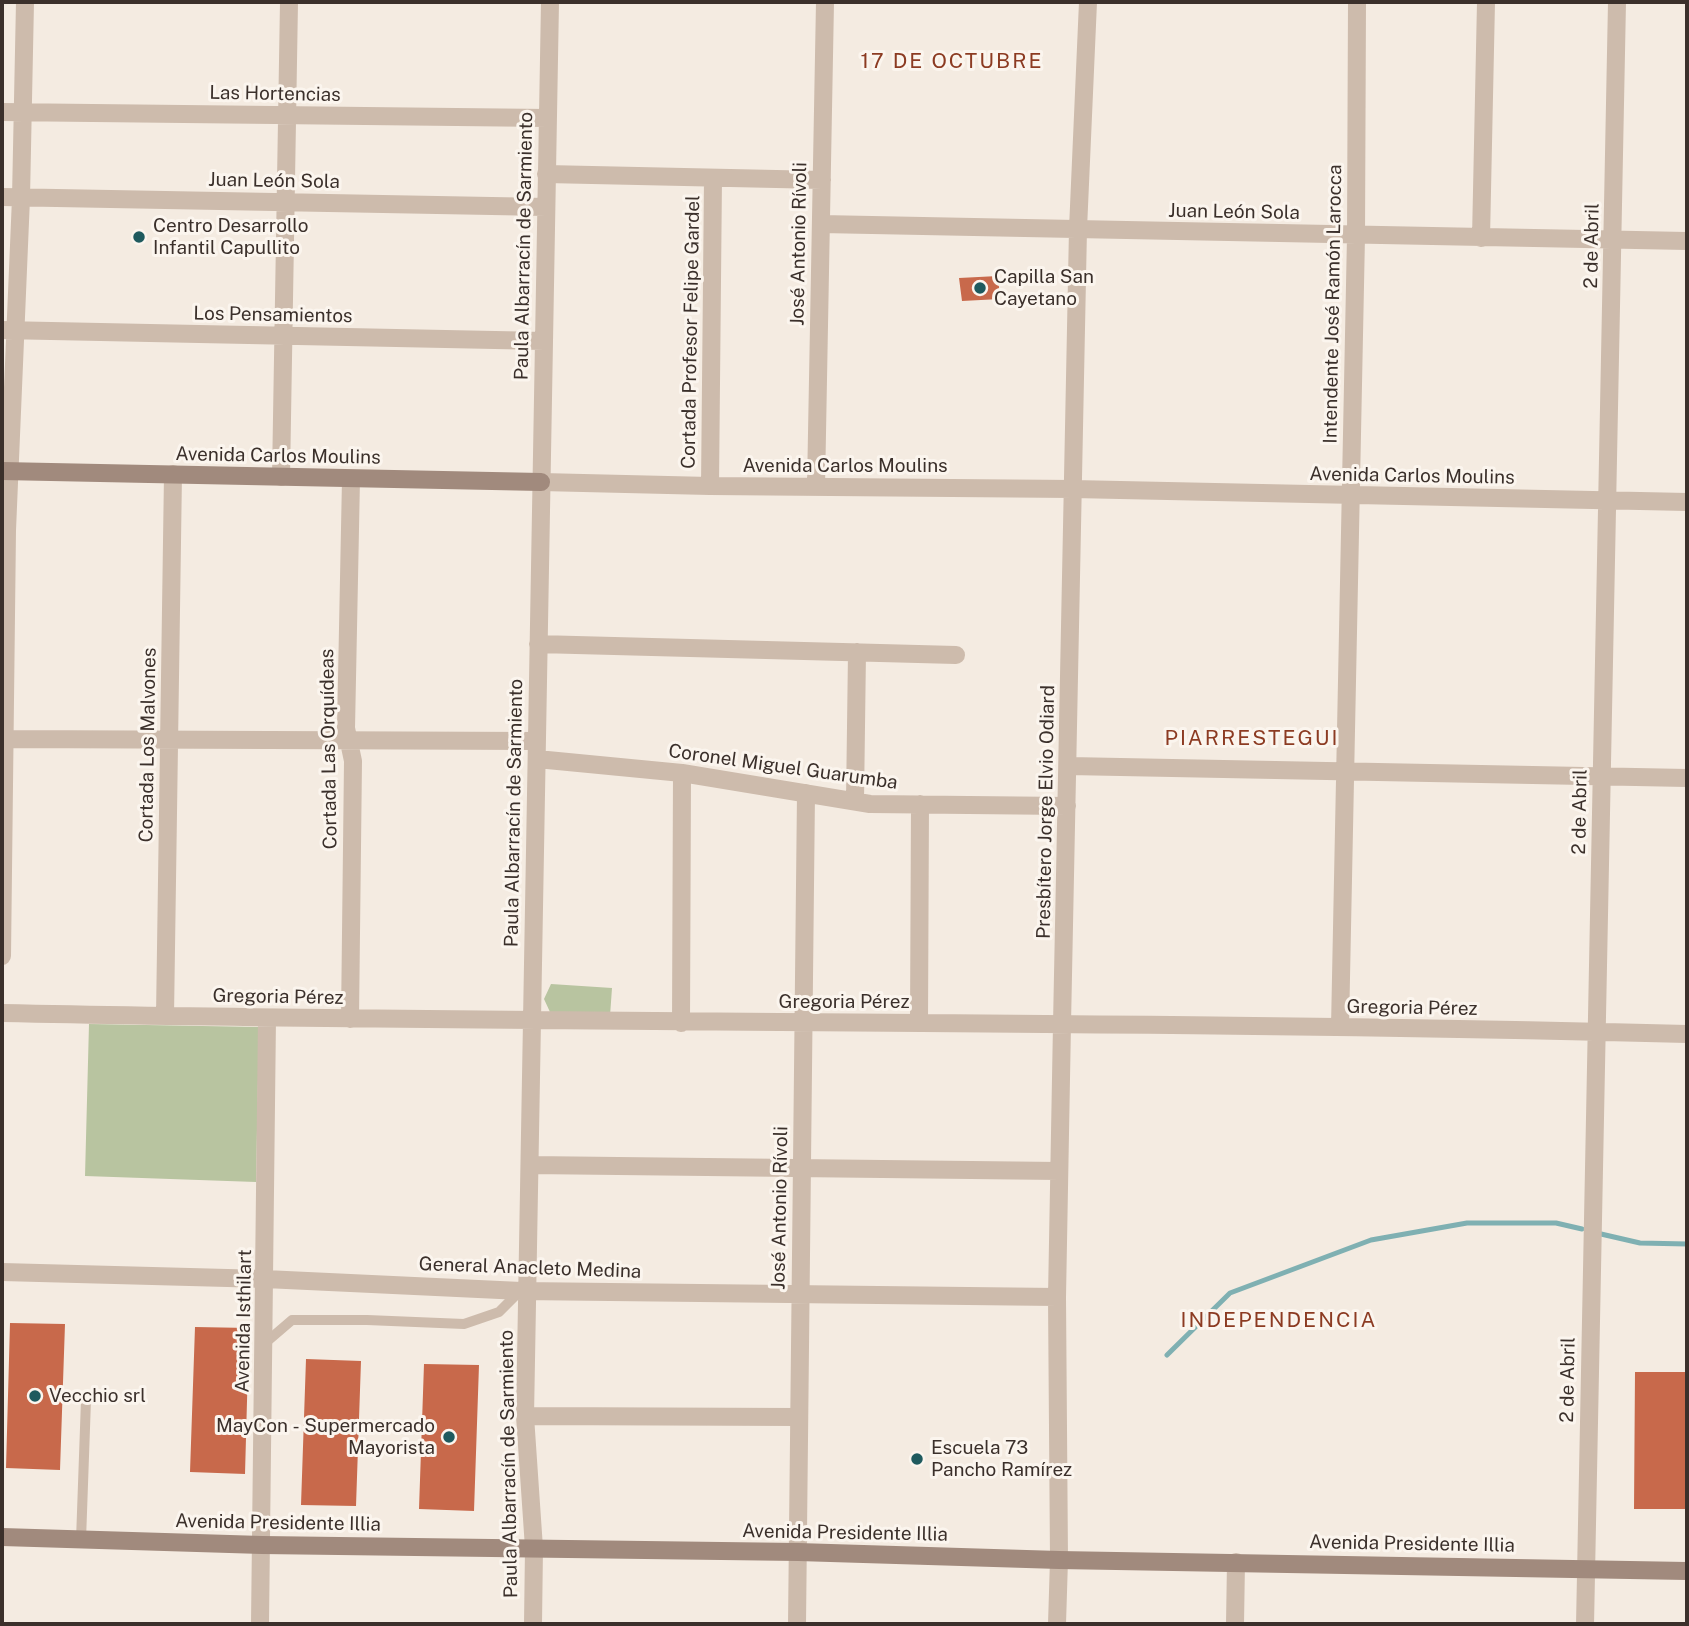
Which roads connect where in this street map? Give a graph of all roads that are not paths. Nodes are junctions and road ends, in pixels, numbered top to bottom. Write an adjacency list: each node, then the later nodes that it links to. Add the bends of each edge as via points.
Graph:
1 (25, 2): 10 (street)
2 (289, 2): 11 (street)
3 (550, 2): 12 (street, Paula Albarracín de Sarmiento)
4 (825, 2): 15 (street, José Antonio Rívoli)
5 (1088, 2): 21 (street, Presbítero Jorge Elvio Odiard)
6 (1357, 2): 22 (street, Intendente José Ramón Larocca)
7 (1486, 2): 23 (street)
8 (1617, 2): 24 (street, 2 de Abril)
9 (2, 112): 10 (street, Las Hortencias)
10 (23, 113): 11 (street, Las Hortencias); 17 (street)
11 (287, 115): 12 (street, Las Hortencias); 18 (street)
12 (547, 118): 13 (street, Paula Albarracín de Sarmiento)
13 (546, 174): 14 (street); 19 (street, Paula Albarracín de Sarmiento)
14 (713, 178): 15 (street); 34 (street, Cortada Profesor Felipe Gardel)
15 (821, 180): 20 (street, José Antonio Rívoli)
16 (2, 197): 17 (street, Juan León Sola)
17 (22, 198): 18 (street, Juan León Sola); 26 (street)
18 (286, 203): 19 (street, Juan León Sola); 27 (street)
19 (546, 207): 28 (street, Paula Albarracín de Sarmiento)
20 (821, 224): 21 (street, Juan León Sola); 35 (street, José Antonio Rívoli)
21 (1079, 229): 22 (street, Juan León Sola); 36 (street, Presbítero Jorge Elvio Odiard)
22 (1356, 236): 23 (street, Juan León Sola); 37 (street, Intendente José Ramón Larocca)
23 (1481, 238): 24 (street, Juan León Sola)
24 (1613, 240): 25 (street, Juan León Sola); 38 (street, 2 de Abril)
25 (1687, 241)
26 (9, 330): 27 (street, Los Pensamientos); 29 (street)
27 (284, 336): 28 (street, Los Pensamientos); 31 (street)
28 (544, 341): 33 (street, Paula Albarracín de Sarmiento)
29 (6, 471): 30 (main road, Avenida Carlos Moulins); 40 (street)
30 (173, 474): 31 (main road, Avenida Carlos Moulins); 45 (street, Cortada Los Malvones)
31 (281, 477): 32 (main road, Avenida Carlos Moulins)
32 (351, 479): 33 (main road, Avenida Carlos Moulins); 46 (street, Cortada Las Orquídeas)
33 (541, 482): 34 (street, Avenida Carlos Moulins); 41 (street, Paula Albarracín de Sarmiento)
34 (710, 486): 35 (street, Avenida Carlos Moulins)
35 (816, 487): 36 (street, Avenida Carlos Moulins)
36 (1073, 489): 37 (street, Avenida Carlos Moulins); 48 (street, Presbítero Jorge Elvio Odiard)
37 (1351, 496): 38 (street, Avenida Carlos Moulins); 49 (street, Intendente José Ramón Larocca)
38 (1608, 501): 39 (street, Avenida Carlos Moulins); 51 (street, 2 de Abril)
39 (1687, 502)
40 (4, 619): 44 (street)
41 (538, 644): 42 (street); 47 (street, Paula Albarracín de Sarmiento)
42 (857, 652): 43 (street); 54 (street)
43 (956, 655)
44 (3, 738): 45 (street, Coronel Miguel Guarumba); 57 (street)
45 (170, 738): 46 (street, Coronel Miguel Guarumba); 60 (street, Cortada Los Malvones)
46 (349, 739): 47 (street, Coronel Miguel Guarumba); 62 (street, Cortada Las Orquídeas, via 353,761)
47 (536, 750): 50 (street, Coronel Miguel Guarumba); 63 (street, Paula Albarracín de Sarmiento)
48 (1069, 766): 49 (street); 56 (street, Presbítero Jorge Elvio Odiard)
49 (1346, 771): 51 (street); 68 (street, Intendente José Ramón Larocca)
50 (682, 773): 53 (street, Coronel Miguel Guarumba); 64 (street)
51 (1602, 776): 52 (street); 69 (street, 2 de Abril)
52 (1687, 778)
53 (806, 793): 54 (street, Coronel Miguel Guarumba); 65 (street, José Antonio Rívoli)
54 (855, 801): 55 (street, Coronel Miguel Guarumba)
55 (920, 804): 56 (street, Coronel Miguel Guarumba); 66 (street)
56 (1067, 806): 67 (street, Presbítero Jorge Elvio Odiard)
57 (2, 858): 58 (street)
58 (2, 956)
59 (2, 1013): 60 (street, Gregoria Pérez)
60 (165, 1016): 61 (street, Gregoria Pérez)
61 (267, 1018): 62 (street, Gregoria Pérez); 75 (street, Avenida Isthilart)
62 (349, 1019): 63 (street, Gregoria Pérez)
63 (532, 1021): 64 (street, Gregoria Pérez); 71 (street, Paula Albarracín de Sarmiento)
64 (681, 1023): 65 (street, Gregoria Pérez)
65 (802, 1023): 66 (street, Gregoria Pérez); 72 (street, José Antonio Rívoli)
66 (919, 1023): 67 (street, Gregoria Pérez)
67 (1062, 1024): 68 (street, Gregoria Pérez); 73 (street, Presbítero Jorge Elvio Odiard)
68 (1340, 1027): 69 (street, Gregoria Pérez)
69 (1595, 1032): 70 (street, Gregoria Pérez); 90 (street, 2 de Abril)
70 (1687, 1034)
71 (530, 1166): 72 (street); 76 (street, Paula Albarracín de Sarmiento)
72 (802, 1169): 73 (street); 77 (street, José Antonio Rívoli)
73 (1059, 1171): 78 (street, Presbítero Jorge Elvio Odiard)
74 (2, 1272): 75 (street, General Anacleto Medina)
75 (265, 1279): 76 (street, General Anacleto Medina); 79 (street, Avenida Isthilart)
76 (524, 1291): 77 (street, General Anacleto Medina); 79 (lane, via 499,1312 464,1325 292,1320); 81 (street, Paula Albarracín de Sarmiento)
77 (799, 1293): 78 (street, General Anacleto Medina); 82 (street, José Antonio Rívoli)
78 (1057, 1297): 88 (street, Presbítero Jorge Elvio Odiard)
79 (264, 1344): 85 (street, Avenida Isthilart)
80 (86, 1400): 84 (lane)
81 (525, 1416): 82 (street); 86 (street, Paula Albarracín de Sarmiento)
82 (799, 1417): 87 (street, José Antonio Rívoli)
83 (2, 1537): 84 (main road, Avenida Presidente Illia)
84 (81, 1540): 85 (main road, Avenida Presidente Illia)
85 (262, 1545): 86 (main road, Avenida Presidente Illia); 92 (street, Avenida Isthilart)
86 (534, 1548): 87 (main road, Avenida Presidente Illia); 93 (street, Paula Albarracín de Sarmiento)
87 (798, 1552): 88 (main road, Avenida Presidente Illia); 94 (street, José Antonio Rívoli)
88 (1059, 1560): 89 (main road, Avenida Presidente Illia); 95 (street, Presbítero Jorge Elvio Odiard)
89 (1236, 1562): 90 (main road, Avenida Presidente Illia); 96 (street)
90 (1586, 1568): 91 (main road, Avenida Presidente Illia); 97 (street, 2 de Abril)
91 (1687, 1571)
92 (260, 1624)
93 (533, 1624)
94 (797, 1624)
95 (1058, 1624)
96 (1235, 1624)
97 (1585, 1624)

